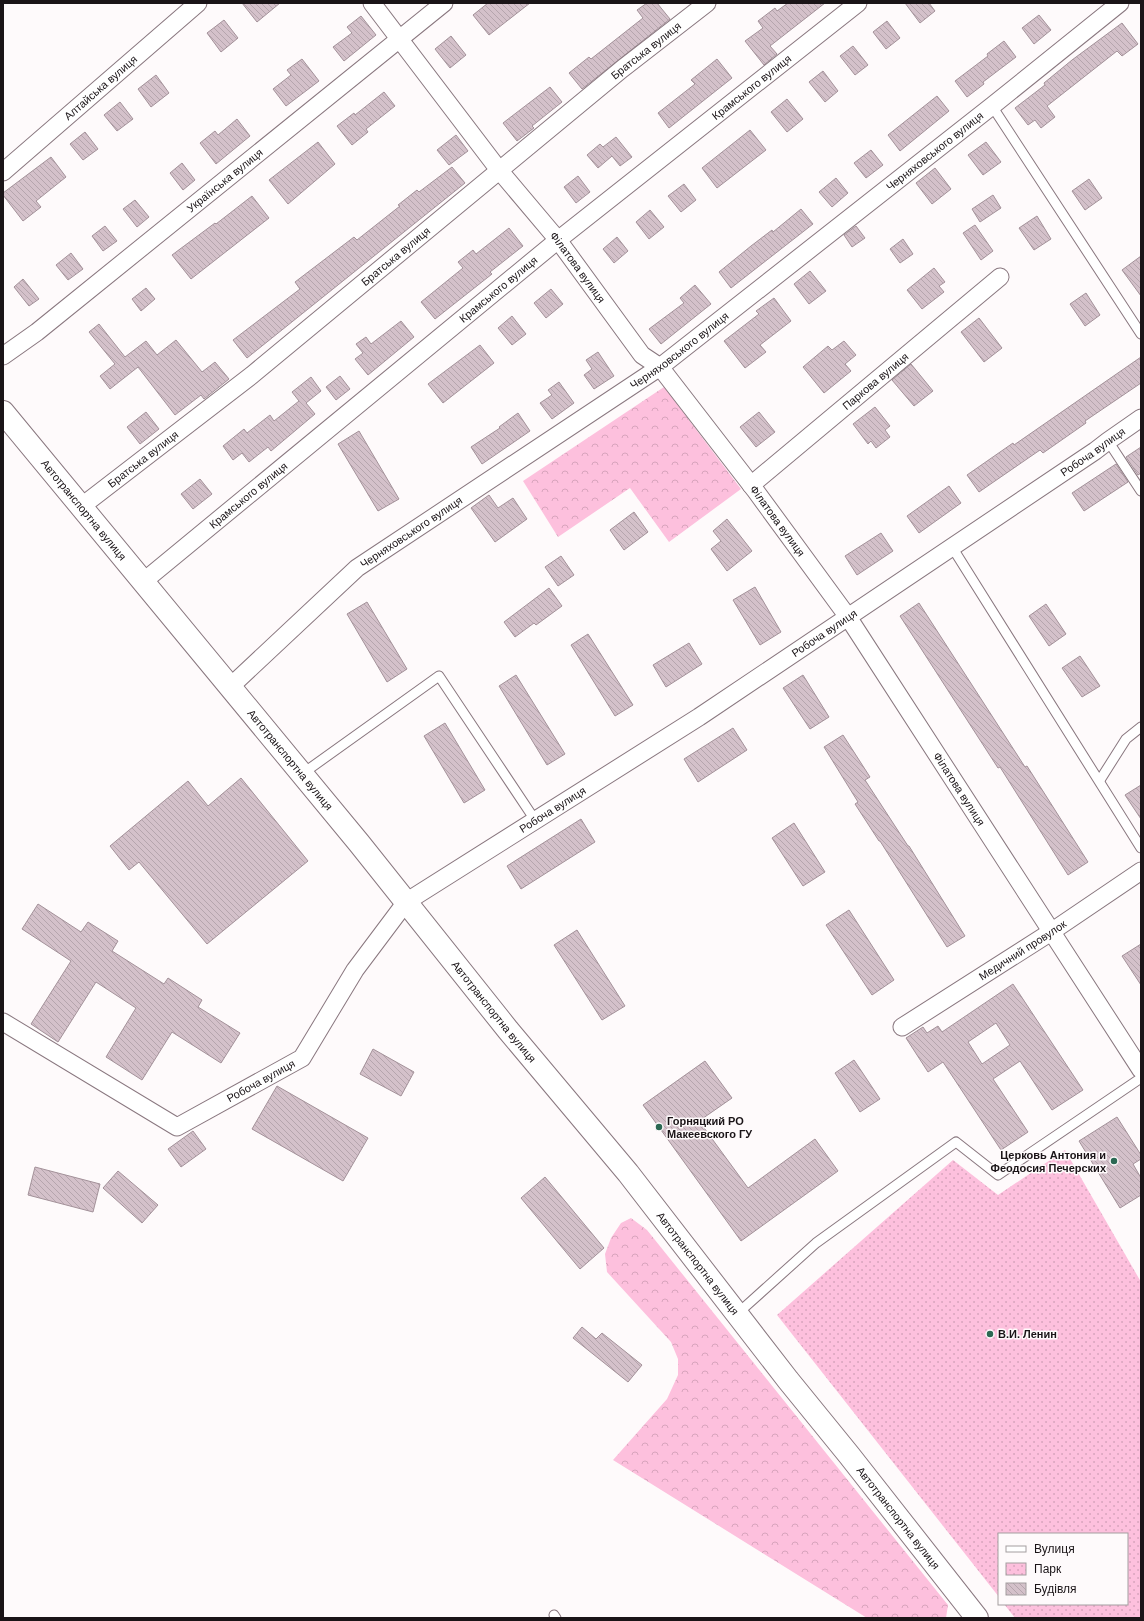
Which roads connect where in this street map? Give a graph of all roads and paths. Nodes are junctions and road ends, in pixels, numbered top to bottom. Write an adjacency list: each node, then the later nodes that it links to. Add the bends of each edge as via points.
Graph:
1 (198, 3): 10 (street, Алтайська вулиця)
2 (372, 3): 7 (street, Філатова вулиця)
3 (444, 3): 7 (street, Українська вулиця)
4 (707, 3): 9 (street, Братська вулиця)
5 (858, 3): 11 (street, Крамського вулиця)
6 (1120, 3): 8 (street, Черняховського вулиця)
7 (400, 39): 9 (street, Філатова вулиця); 14 (street, Українська вулиця)
8 (992, 106): 13 (lane); 15 (street, Черняховського вулиця)
9 (499, 170): 11 (street, Філатова вулиця); 21 (street, Братська вулиця, via 252,375)
10 (3, 172)
11 (558, 240): 15 (street, Філатова вулиця, via 642,355); 23 (street, Крамського вулиця)
12 (1000, 277): 19 (street, Паркова вулиця)
13 (1141, 334)
14 (3, 356)
15 (660, 367): 19 (street, Філатова вулиця); 25 (street, Черняховського вулиця, via 358,568)
16 (3, 412): 21 (main road, Автотранспортна вулиця)
17 (1141, 418): 18 (street, Робоча вулиця)
18 (1108, 441): 20 (lane); 22 (street, Робоча вулиця)
19 (751, 485): 24 (street, Філатова вулиця)
20 (1141, 491)
21 (82, 506): 23 (main road, Автотранспортна вулиця)
22 (952, 547): 24 (street, Робоча вулиця); 28 (lane)
23 (144, 581): 25 (main road, Автотранспортна вулиця)
24 (848, 617): 29 (street, Робоча вулиця); 33 (street, Філатова вулиця)
25 (230, 687): 27 (main road, Автотранспортна вулиця)
26 (1141, 728): 28 (lane, via 1126,739)
27 (302, 774): 29 (lane, via 439,676); 32 (main road, Автотранспортна вулиця)
28 (1100, 780): 30 (lane)
29 (535, 820): 32 (street, Робоча вулиця)
30 (1141, 848)
31 (1141, 870): 33 (street, Медичний провулок)
32 (406, 902): 34 (street, Робоча вулиця, via 355,970 302,1058 176,1127); 38 (main road, Автотранспортна вулиця, via 508,1030 628,1172)
33 (1051, 932): 35 (street, Медичний провулок); 36 (street, Філатова вулиця)
34 (3, 1022)
35 (902, 1027)
36 (1141, 1070)
37 (1141, 1078): 38 (lane, via 998,1175 956,1142 816,1243)
38 (737, 1314): 39 (main road, Автотранспортна вулиця)
39 (977, 1618)

